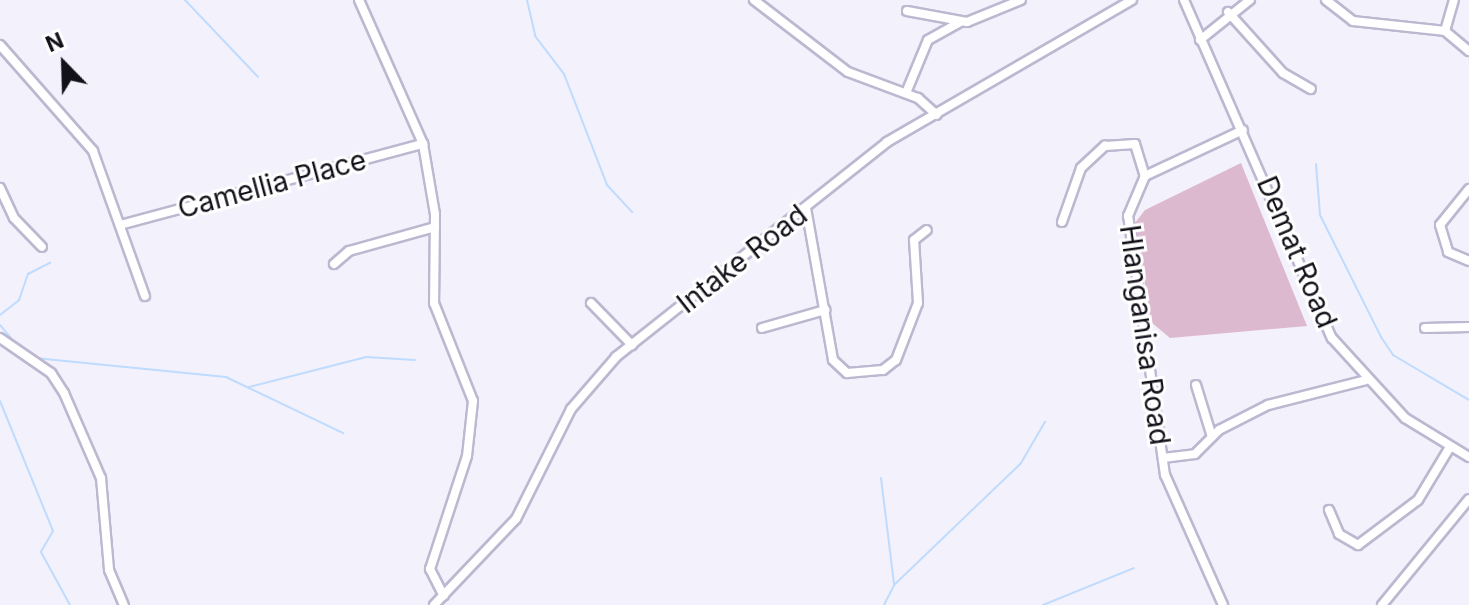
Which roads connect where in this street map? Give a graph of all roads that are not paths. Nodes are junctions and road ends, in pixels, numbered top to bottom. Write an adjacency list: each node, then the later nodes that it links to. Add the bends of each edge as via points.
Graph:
1 (359, 0): 20 (street)
2 (754, 0): 17 (street, via 848,72)
3 (1021, 0): 11 (street)
4 (1132, 0): 18 (street, Intake Road)
5 (1184, 0): 13 (street, Demat Road)
6 (1250, 0): 10 (street)
7 (1326, 0): 12 (street, via 1353,21)
8 (1454, 0): 12 (street)
9 (907, 11): 11 (street)
10 (1228, 12): 13 (street); 16 (street, via 1283,73)
11 (962, 22): 17 (street, via 928,40)
12 (1445, 31): 15 (street)
13 (1200, 40): 19 (street, Demat Road)
14 (0, 45): 26 (street, via 15,70 51,97 86,140)
15 (1469, 51)
16 (1311, 89)
17 (906, 93): 18 (street)
18 (937, 115): 24 (street, Intake Road, via 878,149)
19 (1243, 130): 21 (street); 40 (street, Demat Road, via 1332,338)
20 (423, 144): 26 (street, Camellia Place); 27 (street)
21 (1145, 176): 25 (street, via 1135,144 1105,146 1084,164); 45 (street, Hlanganisa Road, via 1128,216)
22 (0, 188): 29 (street, via 14,218)
23 (1469, 189): 30 (street, via 1440,225 1448,252)
24 (806, 208): 34 (street); 39 (street, Intake Road)
25 (1062, 222)
26 (120, 225): 32 (street)
27 (435, 227): 31 (street, via 349,251); 48 (street, via 434,303 473,401 467,456 430,569)
28 (927, 230): 34 (street, via 913,247 916,315 889,368 838,370)
29 (42, 247)
30 (1469, 261)
31 (334, 264)
32 (145, 296)
33 (591, 303): 39 (street)
34 (825, 310): 36 (street)
35 (1469, 327): 37 (street)
36 (762, 328)
37 (1425, 328)
38 (0, 338): 49 (street, via 51,373 64,393 101,478 109,570)
39 (632, 345): 48 (street, Intake Road, via 582,393 516,519)
40 (1366, 380): 42 (street, via 1268,405); 43 (street, Demat Road)
41 (1196, 385): 42 (street)
42 (1212, 437): 45 (street, via 1185,458)
43 (1450, 447): 44 (street, Demat Road); 47 (street, via 1418,500 1358,545 1347,543)
44 (1469, 457)
45 (1163, 458): 51 (street, Hlanganisa Road)
46 (1469, 499): 52 (street)
47 (1329, 510)
48 (444, 596): 50 (street, Intake Road)
49 (124, 605)
50 (434, 605)
51 (1223, 605)
52 (1382, 605)

